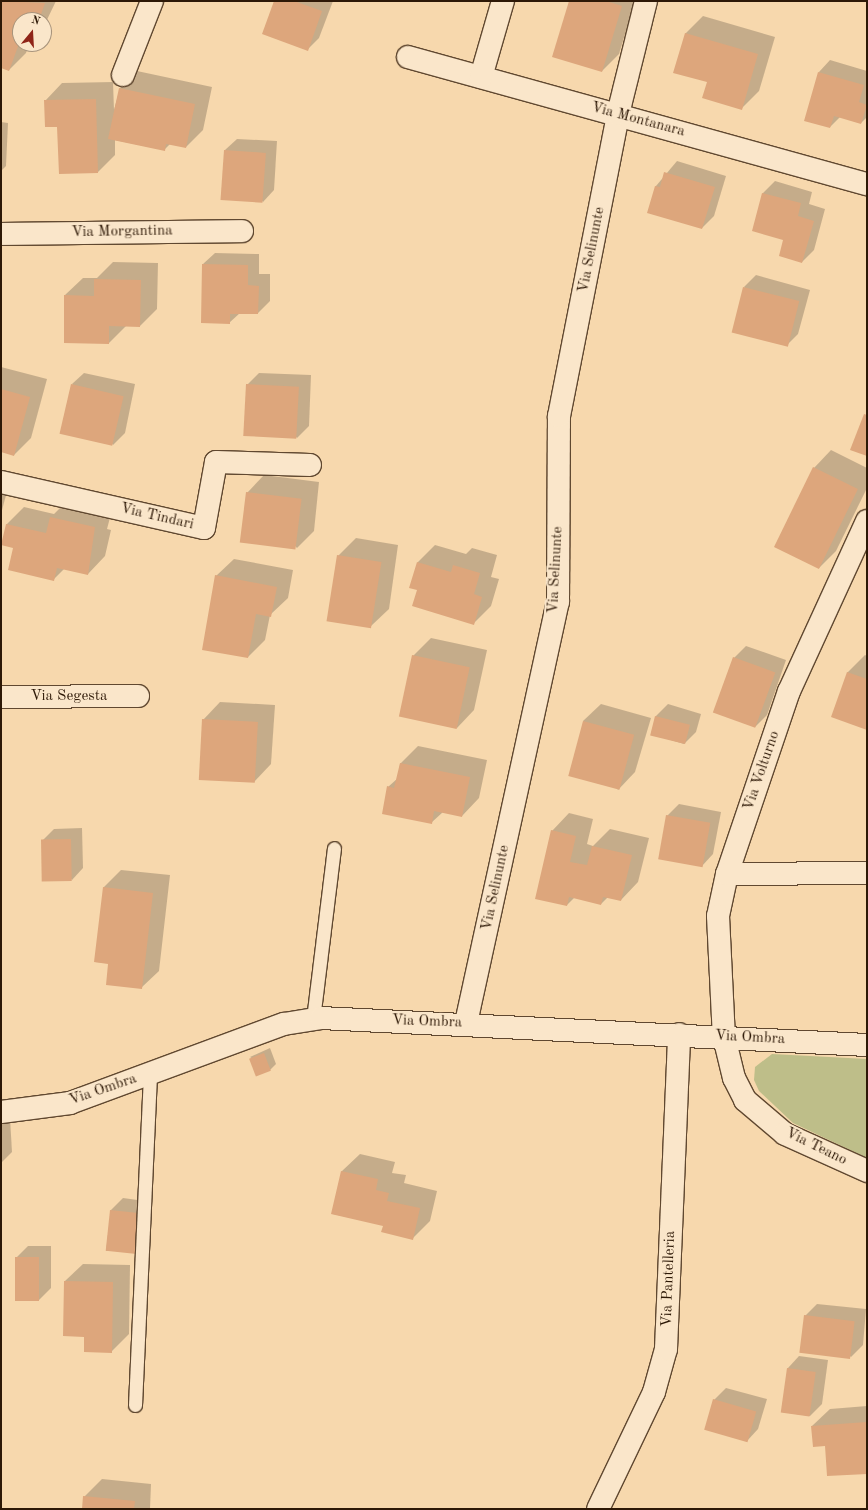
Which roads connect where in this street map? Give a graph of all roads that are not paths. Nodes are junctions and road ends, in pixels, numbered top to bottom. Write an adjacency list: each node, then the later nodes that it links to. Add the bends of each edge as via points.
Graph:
1 (152, 1): 5 (street)
2 (503, 1): 6 (street)
3 (646, 1): 7 (street, Via Selinunte)
4 (408, 57): 6 (street, Via Montanara)
5 (123, 75)
6 (481, 77): 7 (street, Via Montanara)
7 (618, 114): 8 (street, Via Montanara); 20 (street, Via Selinunte, via 560,416 558,602)
8 (867, 184)
9 (242, 231): 10 (street, Via Morgantina)
10 (1, 234)
11 (310, 465): 12 (street, Via Tindari, via 216,462 204,528)
12 (1, 482)
13 (867, 521): 18 (street, Via Volturno, via 789,691)
14 (138, 696): 15 (street, Via Segesta)
15 (1, 697)
16 (334, 848): 19 (lane)
17 (867, 873): 18 (street)
18 (727, 874): 22 (street, Via Volturno, via 718,916)
19 (313, 1019): 20 (street, Via Ombra); 24 (street, Via Ombra, via 284,1024)
20 (466, 1023): 21 (street, Via Ombra)
21 (679, 1034): 22 (street, Via Ombra); 28 (street, Via Pantelleria, via 666,1350 654,1392)
22 (724, 1037): 23 (street, Via Ombra); 26 (street, Via Teano, via 734,1078 745,1100 785,1134)
23 (867, 1045)
24 (150, 1074): 25 (street, Via Ombra, via 70,1103); 27 (lane)
25 (1, 1112)
26 (867, 1171)
27 (135, 1405)
28 (598, 1509)

